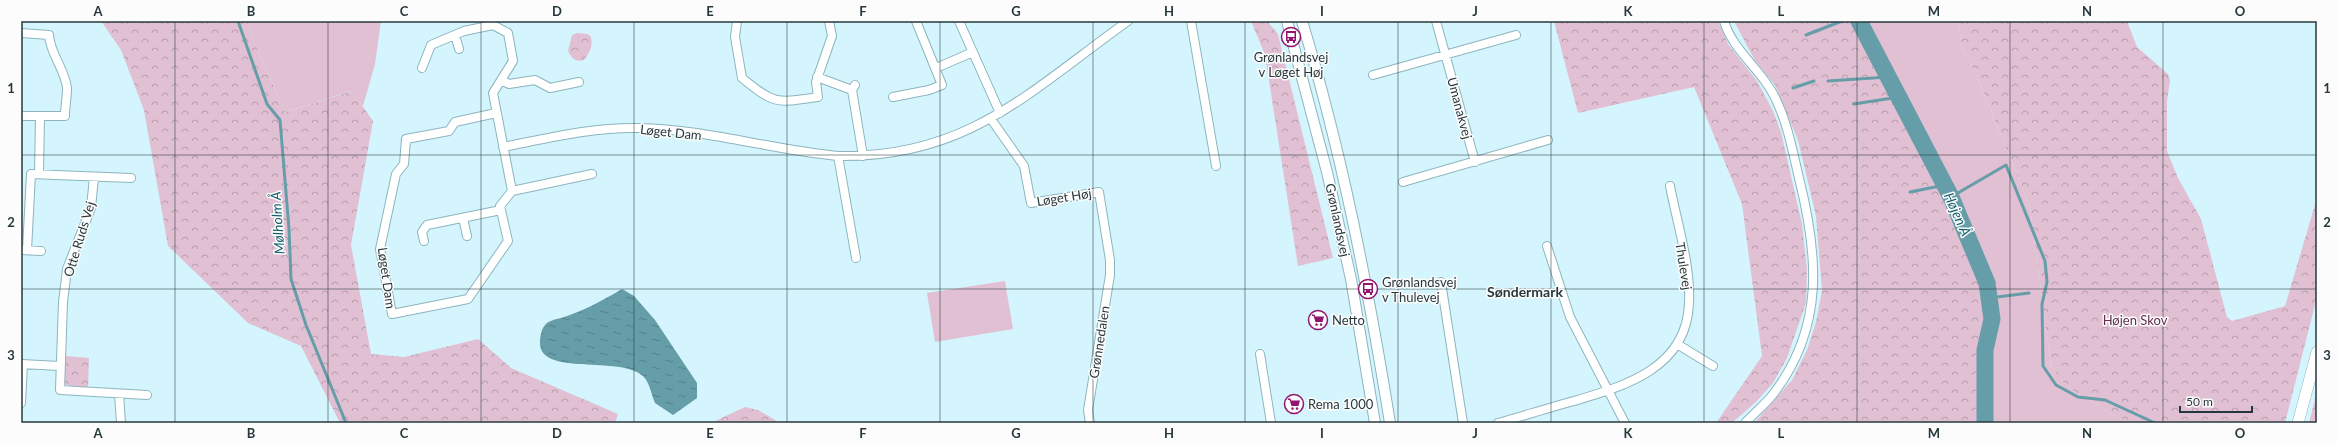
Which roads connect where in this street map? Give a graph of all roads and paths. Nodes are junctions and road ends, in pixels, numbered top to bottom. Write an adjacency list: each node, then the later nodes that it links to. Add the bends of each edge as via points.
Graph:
1 (737, 21): 20 (street, via 735,38 742,78 764,97 782,102 818,97)
2 (829, 21): 20 (street, via 832,36)
3 (916, 21): 18 (street)
4 (959, 21): 15 (street)
5 (1128, 21): 25 (street)
6 (1191, 21): 34 (street)
7 (1287, 21): 66 (street, Grønlandsvej, via 1330,183)
8 (1302, 21): 67 (street, Grønlandsvej, via 1342,171 1364,273)
9 (1436, 21): 16 (street, Umanakvej)
10 (1724, 21): 71 (street, via 1736,44 1766,81 1778,102 1806,206 1815,281 1806,330 1788,372 1774,394)
11 (21, 33): 27 (street, via 49,35 50,46 67,88 65,116)
12 (455, 35): 14 (street); 17 (street, via 431,45); 21 (street, via 493,25 508,33 513,61)
13 (1516, 35): 16 (street)
14 (458, 49)
15 (973, 52): 18 (street); 25 (street)
16 (1445, 53): 19 (street); 33 (street, Umanakvej)
17 (422, 68)
18 (936, 68): 23 (street, via 942,85)
19 (1373, 75)
20 (817, 77): 32 (street, via 853,88)
21 (501, 80): 22 (street, via 509,84 535,80 550,88); 24 (street, via 492,93)
22 (579, 82)
23 (893, 97)
24 (496, 113): 30 (street); 42 (street, Løget Dam, via 455,122 448,131 406,139 404,164 396,174 380,249 392,314 468,299 508,241)
25 (1000, 113): 28 (street)
26 (21, 116): 27 (street)
27 (40, 116): 35 (street)
28 (991, 119): 32 (street, via 936,144); 50 (street, Løget Høj, via 1024,166 1031,203 1099,192)
29 (1548, 140): 33 (street)
30 (504, 147): 31 (street, Løget Dam, via 578,132 640,128 676,130 803,153); 41 (street)
31 (838, 156): 32 (street); 49 (street)
32 (864, 156)
33 (1475, 162): 39 (street)
34 (1216, 166)
35 (39, 174): 37 (street); 47 (street, via 30,174)
36 (592, 174): 41 (street)
37 (94, 177): 38 (street); 56 (street, Otte Ruds Vej, via 91,208 67,269)
38 (131, 178)
39 (1403, 182)
40 (1670, 186): 52 (street, Thulevej, via 1690,294 1686,324)
41 (512, 191): 42 (street, via 500,206)
42 (501, 210): 43 (street)
43 (463, 218): 44 (street); 45 (street, via 427,225 422,232)
44 (467, 236)
45 (424, 241)
46 (1547, 246): 58 (street, via 1570,317)
47 (24, 250): 48 (street)
48 (41, 251)
49 (856, 258)
50 (1110, 260): 64 (street, Grønnedalen, via 1110,275 1088,410)
51 (1441, 282): 68 (street)
52 (1677, 344): 57 (street); 58 (street, Thulevej, via 1664,360 1646,375)
53 (2317, 352): 72 (main road)
54 (1260, 354): 65 (street)
55 (22, 364): 56 (street); 61 (street)
56 (60, 366): 59 (street, Otte Ruds Vej, via 60,390)
57 (1713, 366)
58 (1608, 391): 62 (street, Thulevej); 70 (street)
59 (119, 394): 60 (street); 63 (street)
60 (147, 395)
61 (21, 403)
62 (1526, 419): 69 (street, Thulevej)
63 (121, 423)
64 (1090, 423)
65 (1271, 423)
66 (1375, 423)
67 (1390, 423)
68 (1464, 423)
69 (1498, 423)
70 (1626, 423)
71 (1744, 423)
72 (2298, 423)

